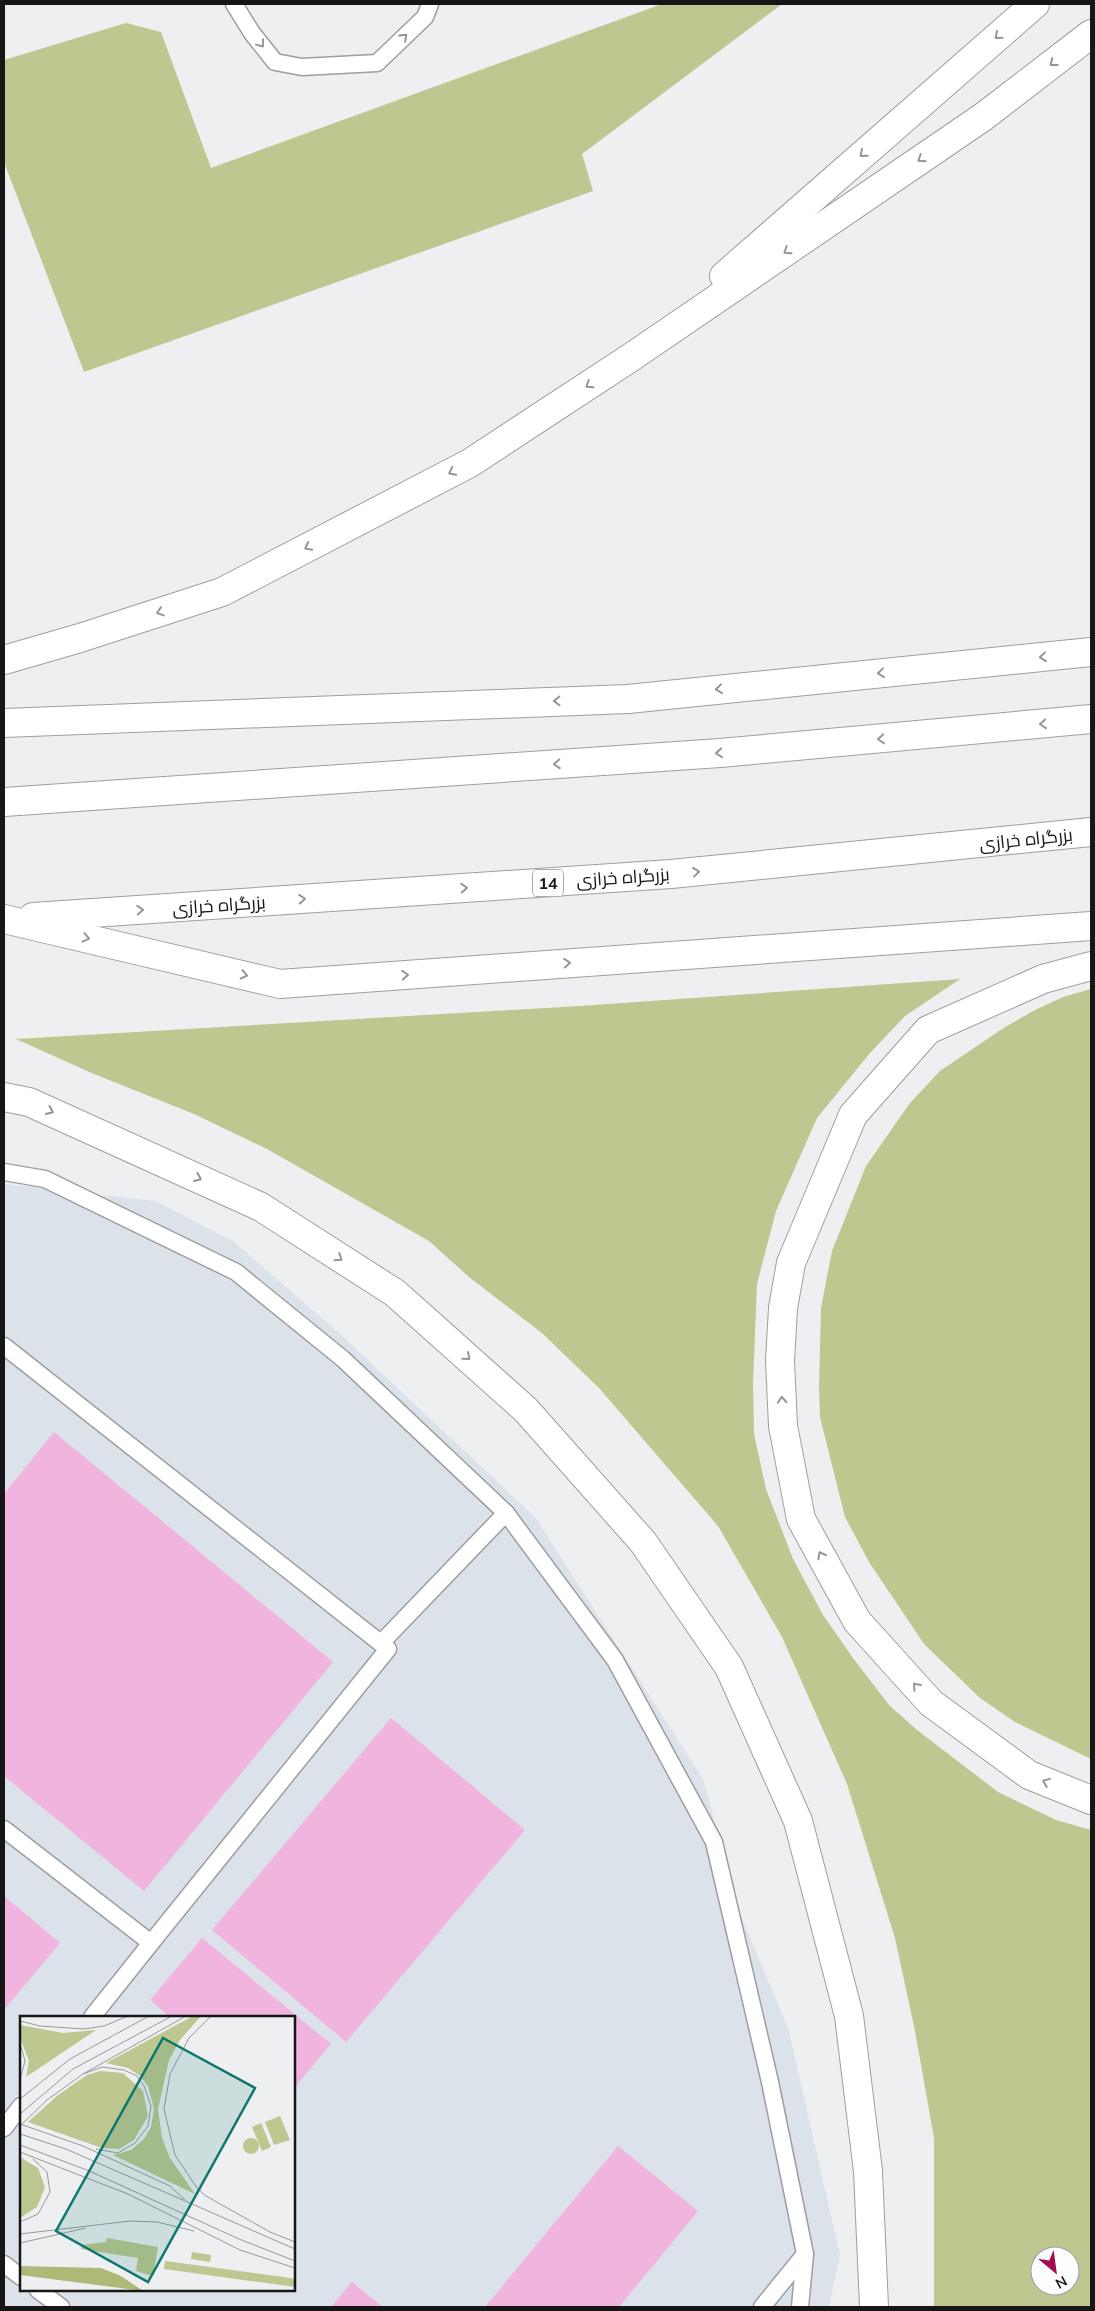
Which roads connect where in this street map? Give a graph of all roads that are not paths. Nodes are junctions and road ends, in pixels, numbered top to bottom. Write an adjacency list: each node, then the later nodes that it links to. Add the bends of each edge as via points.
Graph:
1 (234, 4): 2 (lane, one-way to 2, via 274,62 302,67 376,62 425,17)
2 (430, 4)
3 (1035, 4): 5 (highway, one-way to 5)
4 (1091, 34): 5 (highway, one-way to 5, via 984,117)
5 (630, 358): 7 (highway, one-way to 7, via 470,463 222,592)
6 (1091, 652): 9 (highway, one-way to 9, via 628,698)
7 (4, 660)
8 (1091, 719): 10 (highway, one-way to 10, via 720,753)
9 (4, 723)
10 (4, 802)
11 (1091, 832): 12 (highway, بزرگراه خرازی / 14, one-way to 11, via 671,874)
12 (4, 919): 13 (highway, one-way to 13, via 280,984)
13 (1091, 926)
14 (1091, 966): 20 (highway, one-way to 14, via 1028,1775 931,1703 857,1621 801,1519 783,1426 780,1362 783,1308 791,1263 853,1115 928,1030 1044,979)
15 (4, 1097): 33 (highway, one-way to 33, via 29,1102 261,1207 394,1294 526,1410 643,1542 729,1667 798,1821 849,2016 868,2171)
16 (4, 1172): 18 (lane, via 45,1179 236,1272 343,1359)
17 (4, 1346): 19 (lane)
18 (506, 1513): 19 (lane); 26 (lane, via 615,1660 714,1842 770,2082)
19 (381, 1643): 22 (lane, via 388,1649)
20 (1091, 1800)
21 (4, 1829): 22 (lane)
22 (151, 1943): 23 (lane)
23 (93, 2016)
24 (20, 2107): 25 (lane)
25 (4, 2128)
26 (805, 2254): 31 (lane); 32 (lane)
27 (4, 2264): 28 (lane)
28 (20, 2276)
29 (39, 2291): 30 (lane)
30 (61, 2307)
31 (762, 2307)
32 (800, 2307)
33 (874, 2307)

